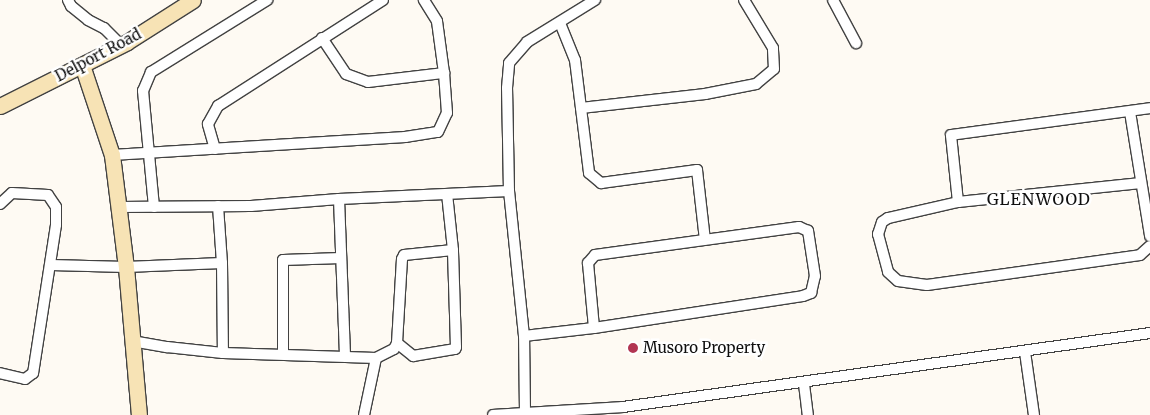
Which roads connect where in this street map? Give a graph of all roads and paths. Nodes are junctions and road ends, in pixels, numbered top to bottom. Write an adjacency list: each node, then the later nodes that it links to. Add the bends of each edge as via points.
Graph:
1 (68, 0): 12 (street, via 71,6 104,28)
2 (193, 0): 12 (street, Delport Road)
3 (267, 0): 20 (street, via 152,72 143,91)
4 (383, 0): 10 (street)
5 (424, 0): 14 (street, via 436,21)
6 (595, 0): 9 (street)
7 (744, 0): 16 (street, via 773,48 774,69 756,84 705,94)
8 (832, 0): 11 (street)
9 (560, 23): 16 (street, via 575,60); 23 (street, via 527,42 509,62)
10 (322, 38): 14 (street, via 346,74 368,82); 19 (street, via 218,106 208,124)
11 (856, 43)
12 (121, 45): 13 (street, Delport Road)
13 (82, 65): 15 (street, Delport Road); 21 (street)
14 (444, 73): 19 (street, via 447,113 438,132)
15 (0, 106)
16 (581, 108): 32 (street, via 589,172 601,183 697,170)
17 (1150, 108): 18 (street)
18 (1130, 112): 22 (street); 26 (street, via 950,135)
19 (215, 149): 20 (street)
20 (148, 151): 21 (street); 30 (street)
21 (112, 155): 29 (street)
22 (1141, 182): 26 (street); 31 (street)
23 (510, 191): 24 (street); 41 (street)
24 (447, 194): 25 (street); 34 (street)
25 (339, 199): 28 (street); 35 (street)
26 (958, 202): 33 (street, via 882,222 878,234 888,272 898,281 927,285 1140,255)
27 (0, 204): 37 (street, via 12,193 48,194 56,207)
28 (218, 206): 30 (street); 36 (street)
29 (119, 207): 30 (street); 38 (street)
30 (154, 207)
31 (1150, 236)
32 (705, 240): 39 (street, via 595,255 588,264); 39 (street, via 799,227 808,231 815,276 811,293)
33 (1150, 246)
34 (453, 250): 43 (street, via 404,255); 43 (street, via 455,349 413,356)
35 (341, 258): 46 (street, via 283,260); 47 (street)
36 (222, 263): 38 (street); 45 (street)
37 (51, 265): 38 (street); 49 (street, via 33,374 25,379)
38 (126, 267): 42 (street)
39 (594, 328): 41 (street)
40 (1150, 333): 44 (street)
41 (524, 336): 52 (street)
42 (132, 341): 45 (street); 53 (street)
43 (396, 343): 48 (street, via 394,349)
44 (1025, 352): 50 (street, via 930,363); 57 (street)
45 (223, 353): 46 (street)
46 (283, 353): 47 (street)
47 (345, 356): 48 (street)
48 (376, 358): 54 (street)
49 (0, 373)
50 (804, 384): 51 (street); 56 (street)
51 (624, 411): 52 (street)
52 (525, 413): 55 (street)
53 (139, 415)
54 (364, 415)
55 (493, 415)
56 (808, 415)
57 (1034, 415)

